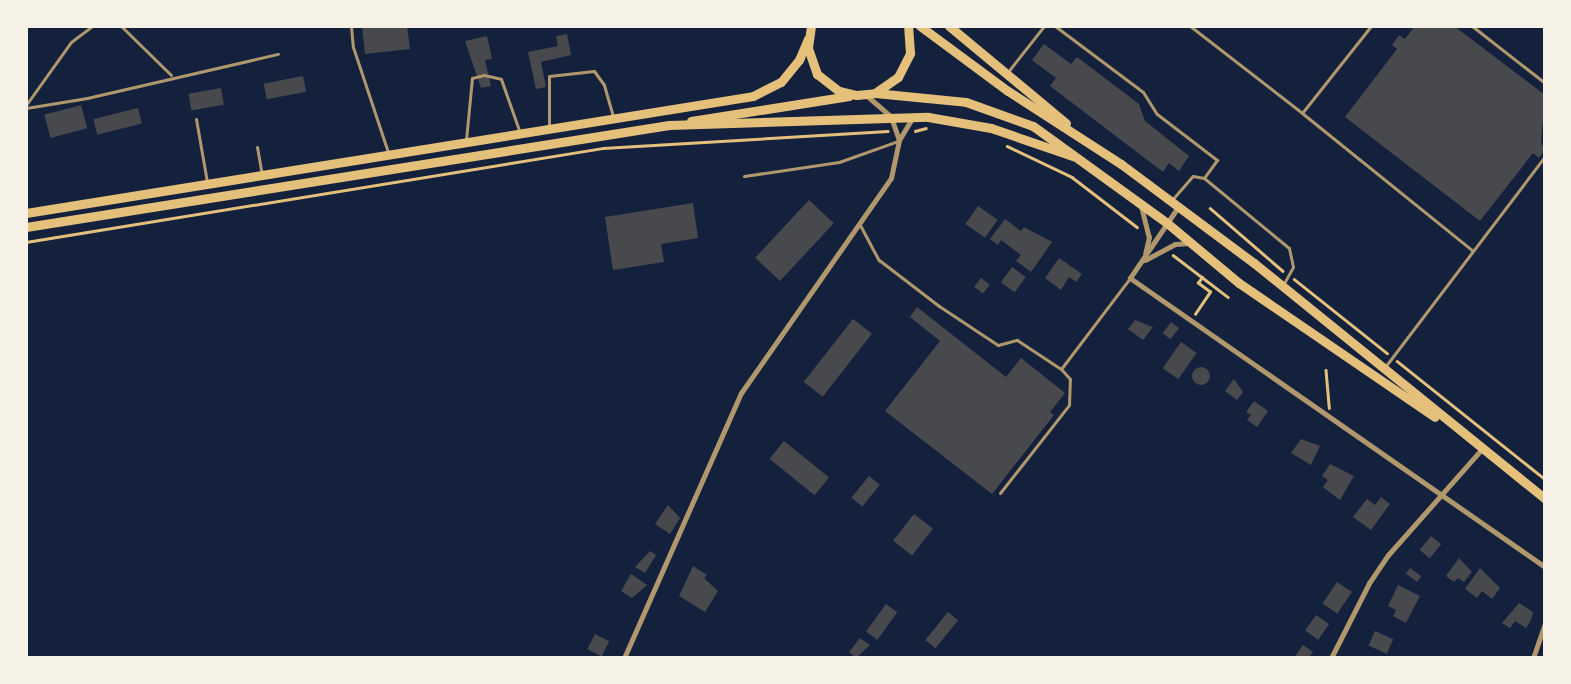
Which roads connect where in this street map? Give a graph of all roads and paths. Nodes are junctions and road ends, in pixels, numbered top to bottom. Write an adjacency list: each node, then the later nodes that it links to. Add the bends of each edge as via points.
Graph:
1 (92, 26): 19 (lane, via 72,42)
2 (121, 26): 16 (lane)
3 (351, 26): 36 (lane, via 353,47)
4 (811, 26): 13 (main road)
5 (908, 26): 18 (main road, via 911,43 904,70)
6 (920, 26): 31 (main road)
7 (949, 26): 15 (main road)
8 (1044, 26): 15 (lane)
9 (1055, 26): 41 (lane, via 1143,92 1157,114 1217,160)
10 (1190, 26): 20 (lane)
11 (1371, 26): 20 (lane)
12 (1472, 26): 17 (lane)
13 (808, 39): 18 (main road, via 813,66 824,81); 24 (main road, via 791,72 770,89)
14 (278, 54): 16 (lane)
15 (1007, 73): 31 (main road)
16 (172, 76): 19 (lane, via 87,98)
17 (1545, 82)
18 (866, 94): 21 (street); 25 (main road); 37 (main road, via 937,97 988,108 1033,126)
19 (26, 106)
20 (1302, 113): 53 (lane)
21 (890, 117): 22 (main road); 25 (main road); 32 (street)
22 (913, 117): 32 (street); 37 (main road, via 991,128)
23 (196, 119): 42 (lane)
24 (613, 120): 27 (main road); 27 (lane, via 604,85 594,71 549,76)
25 (669, 125): 49 (main road)
26 (937, 129): 29 (path)
27 (549, 131): 30 (main road)
28 (877, 131): 51 (path, via 603,148)
29 (917, 131)
30 (522, 136): 34 (main road); 34 (lane, via 501,79 484,75 472,78 470,85)
31 (1083, 139): 44 (main road)
32 (899, 140): 40 (lane, via 839,162); 48 (street, via 890,178)
33 (1002, 144): 50 (path, via 1072,177 1131,219)
34 (465, 145): 36 (main road)
35 (257, 148): 39 (lane)
36 (389, 156): 39 (main road)
37 (1073, 156): 43 (main road)
38 (1545, 156): 53 (lane)
39 (262, 175): 42 (main road)
40 (744, 176)
41 (1204, 178): 44 (lane, via 1193,176); 56 (lane, via 1289,248 1293,260)
42 (207, 184): 46 (main road)
43 (1140, 204): 47 (main road); 55 (street, via 1148,237)
44 (1175, 204): 47 (street); 59 (main road)
45 (1210, 208): 56 (path)
46 (26, 213)
47 (1167, 223): 52 (main road); 55 (street)
48 (860, 225): 64 (lane, via 880,260 939,306 998,345 1017,340); 75 (street, via 741,393)
49 (26, 227)
50 (1142, 232)
51 (26, 242)
52 (1190, 243): 55 (street, via 1175,244); 67 (main road, via 1380,384)
53 (1472, 250): 62 (lane)
54 (1170, 253): 57 (path)
55 (1142, 261): 58 (street)
56 (1290, 276): 59 (lane); 62 (path)
57 (1202, 277): 60 (path); 61 (path, via 1198,283 1210,292)
58 (1130, 278): 61 (street); 64 (lane)
59 (1283, 286): 63 (main road)
60 (1228, 297)
61 (1191, 320): 66 (street)
62 (1392, 357): 63 (lane); 69 (path)
63 (1385, 367): 67 (main road)
64 (1061, 368): 70 (lane, via 1070,379 1069,405)
65 (1326, 370): 66 (path)
66 (1330, 416): 71 (street)
67 (1454, 429): 68 (main road)
68 (1481, 450): 71 (street); 72 (main road)
69 (1545, 478)
70 (1000, 493)
71 (1441, 495): 73 (street); 76 (street, via 1368,583)
72 (1545, 499)
73 (1545, 567)
74 (1545, 623): 77 (street)
75 (624, 658)
76 (1331, 658)
77 (1533, 658)

